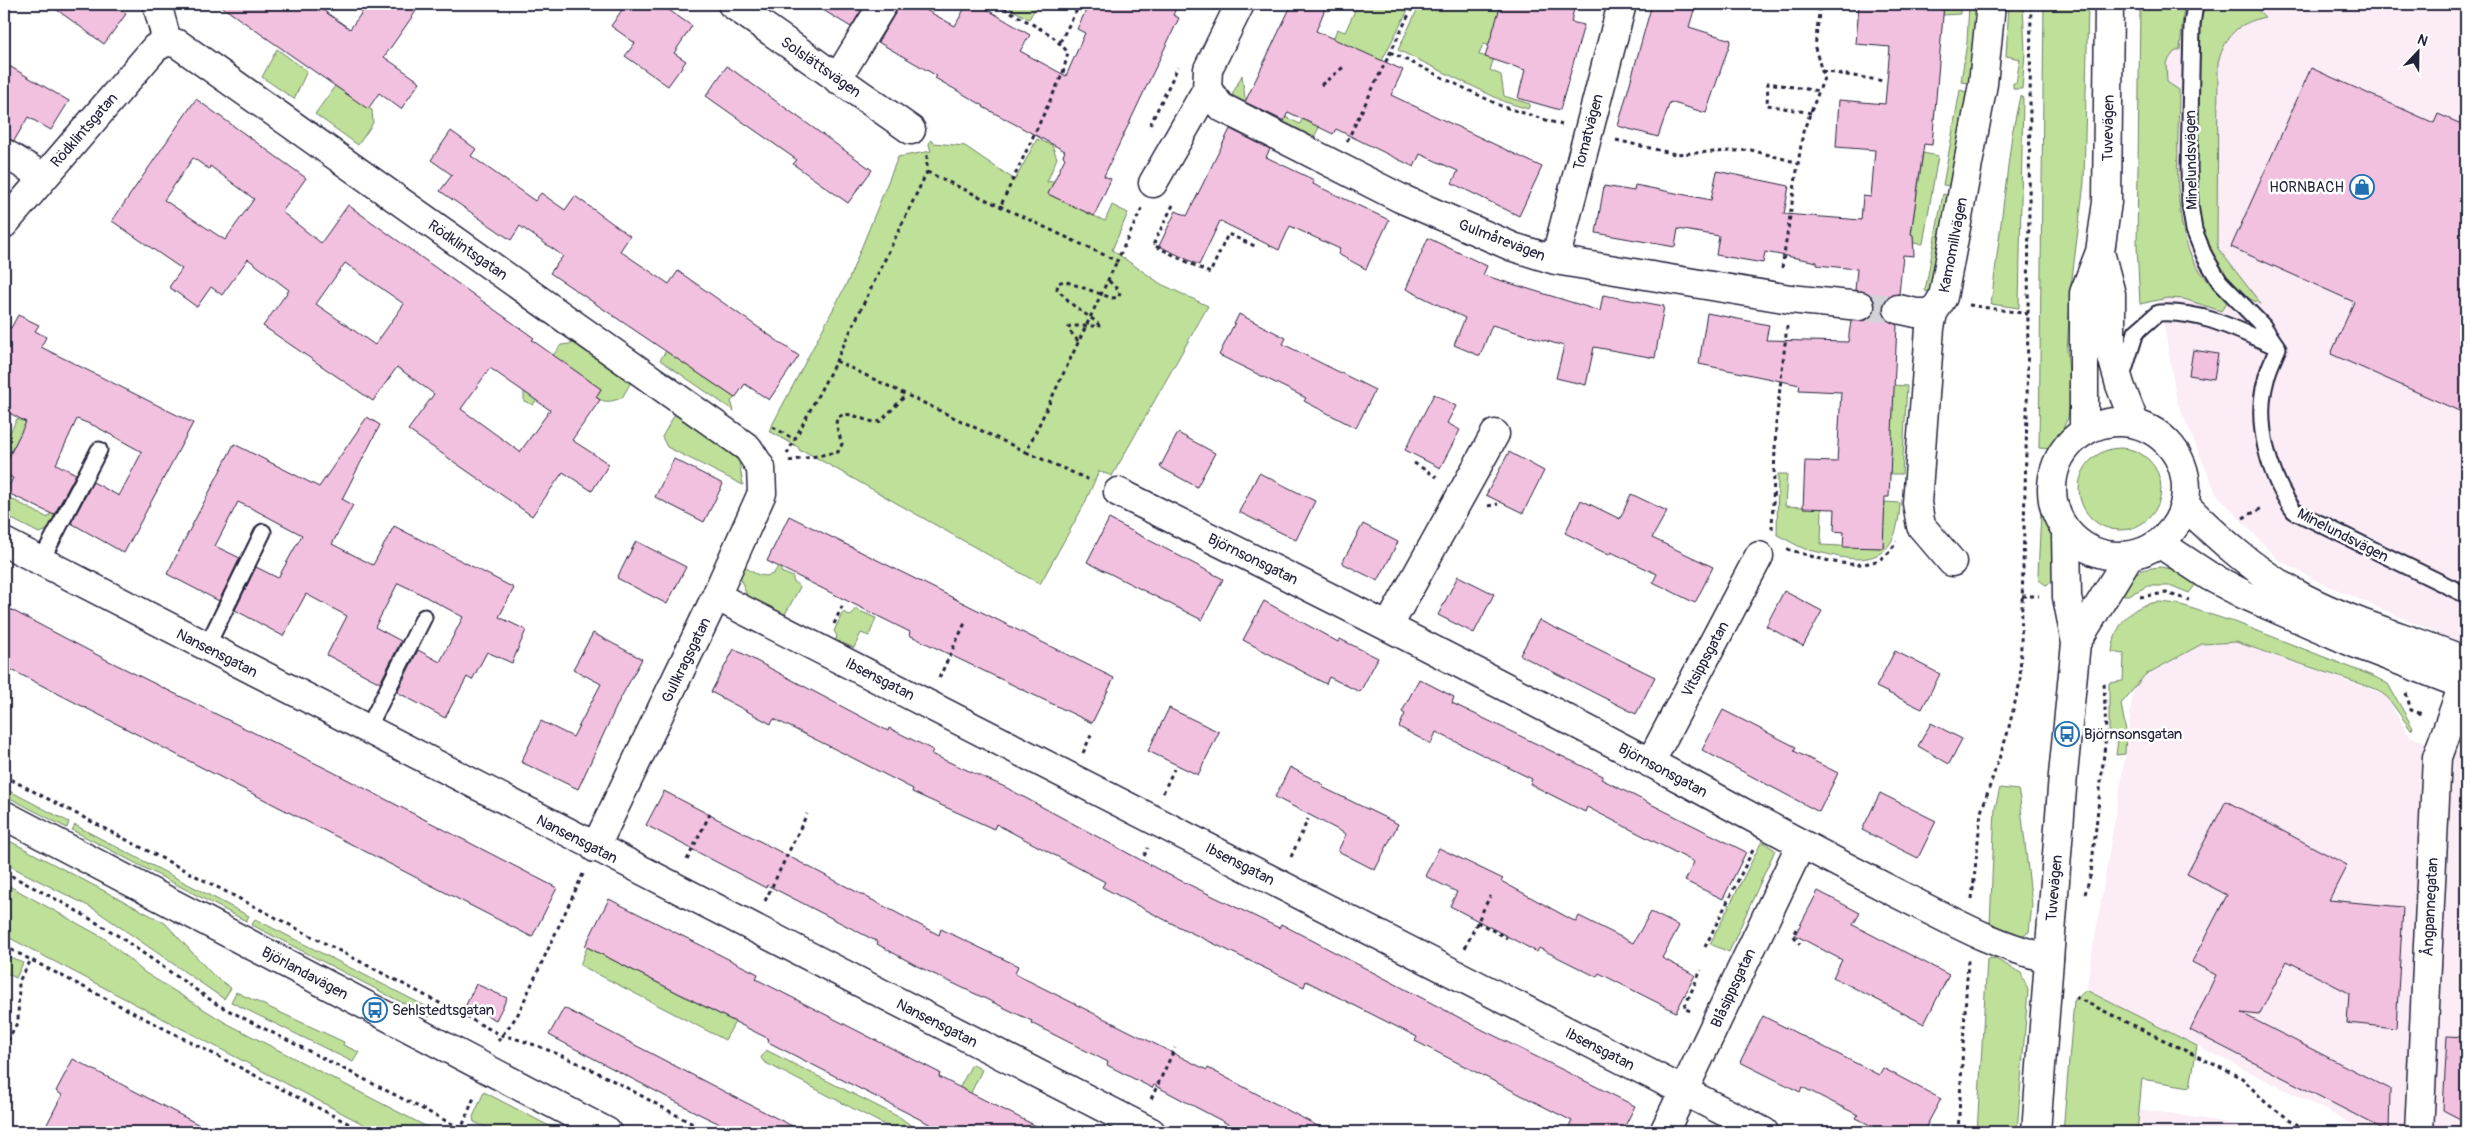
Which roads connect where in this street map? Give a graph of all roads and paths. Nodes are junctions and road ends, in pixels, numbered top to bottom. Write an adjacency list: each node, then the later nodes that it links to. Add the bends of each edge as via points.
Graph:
1 (157, 4): 14 (street)
2 (732, 4): 19 (street, Solslättsvägen)
3 (883, 4): 19 (street)
4 (997, 4): 15 (path)
5 (1080, 4): 15 (path)
6 (1240, 4): 22 (street, via 1208,69)
7 (1414, 4): 16 (path)
8 (1622, 4): 26 (street, Tomatvägen)
9 (1820, 4): 18 (path, via 1815,48)
10 (1991, 4): 43 (street, Kamomillvägen, via 1983,84)
11 (2031, 4): 46 (path)
12 (2109, 4): 37 (street, Tuvevägen, via 2107,202)
13 (2195, 4): 50 (lane, Minelundsvägen, via 2190,168 2194,230 2220,282 2263,326)
14 (166, 41): 31 (street, Rödklintsgatan, via 155,48); 61 (street, Rödklintsgatan, via 181,46 730,435 748,448)
15 (1060, 42): 34 (path, via 1068,52 1067,64)
16 (1390, 52): 26 (path, via 1501,106); 29 (path)
17 (1346, 65): 21 (path)
18 (1822, 71): 20 (path); 23 (path, via 1824,78)
19 (837, 79): 25 (street, Solslättsvägen)
20 (1884, 81)
21 (1322, 85)
22 (1207, 89): 29 (street, Gulmårevägen, via 1220,107); 32 (street)
23 (1819, 91): 24 (path); 24 (path, via 1768,83 1767,105)
24 (1811, 113): 28 (path, via 1803,132)
25 (912, 130): 30 (path, via 922,141 928,157)
26 (1588, 134): 28 (path, via 1675,154 1752,150); 38 (street, Tomatvägen)
27 (4, 153): 31 (street, Rödklintsgatan)
28 (1799, 163): 42 (path)
29 (1335, 166): 38 (street, Gulmårevägen, via 1408,202 1513,247)
30 (927, 172): 34 (path); 51 (path)
31 (44, 177): 35 (street, Rödklintsgatan)
32 (1153, 183): 39 (path)
33 (1173, 205): 36 (path, via 1153,246 1210,273 1228,234)
34 (1000, 207): 39 (path)
35 (4, 224)
36 (1257, 247)
37 (2100, 252): 52 (street, Tuvevägen, via 2111,294 2112,354); 56 (street, Tuvevägen, via 2084,293)
38 (1555, 260): 42 (street, Gulmårevägen)
39 (1116, 261): 40 (path)
40 (1108, 279): 41 (path); 41 (path, via 1120,292 1120,297)
41 (1100, 294): 47 (path); 47 (path, via 1064,281 1058,284 1057,289 1074,308)
42 (1783, 297): 44 (street, Gulmårevägen); 69 (path)
43 (1938, 305): 45 (street, via 1916,313); 46 (path, via 1974,306); 72 (street, Kamomillvägen, via 1927,352 1917,504 1921,526)
44 (1860, 306)
45 (1898, 309)
46 (2028, 314): 75 (path)
47 (1089, 316): 48 (path); 48 (path, via 1099,326)
48 (1085, 326): 49 (path); 49 (path, via 1070,326 1068,329)
49 (1078, 341): 60 (path)
50 (2278, 348): 52 (lane, via 2223,323 2191,313 2158,313 2136,332); 73 (lane, Minelundsvägen, via 2265,381 2262,426 2272,470 2283,496 2294,510)
51 (836, 361): 53 (path); 58 (path)
52 (2120, 385): 54 (street, Tuvevägen)
53 (905, 396): 58 (path, via 881,421 842,414 836,424 842,444 838,452 783,463); 60 (path)
54 (2135, 424): 56 (street, Tuvevägen, via 2109,423); 63 (street, Tuvevägen, via 2161,436 2179,458 2186,477)
55 (773, 427): 58 (path)
56 (2084, 432): 64 (street, Tuvevägen, via 2062,455 2054,477 2052,493 2055,508)
57 (1495, 434): 81 (street)
58 (795, 440)
59 (99, 450): 71 (lane)
60 (1026, 452): 62 (path)
61 (761, 468): 74 (street, Gullkragsgatan, via 762,493)
62 (1118, 492): 81 (street, Björnsonsgatan)
63 (2185, 506): 68 (street, Tuvevägen, via 2175,527); 84 (street, via 2231,550 2260,572 2302,597)
64 (2066, 530): 70 (street, Tuvevägen, via 2090,549 2109,555); 76 (street, Tuvevägen)
65 (262, 532): 83 (lane)
66 (1898, 536): 69 (path, via 1892,550 1883,559 1869,564 1817,558)
67 (4, 542): 71 (street, Nansensgatan)
68 (2159, 543): 70 (street, Tuvevägen); 84 (street, via 2245,595 2345,639)
69 (1770, 545): 91 (street, Vitsippsgatan)
70 (2129, 556): 77 (street, Tuvevägen)
71 (41, 561): 83 (street, Nansensgatan)
72 (1952, 562)
73 (2466, 595)
74 (716, 596): 87 (street, Ibsensgatan); 99 (street, Gullkragsgatan)
75 (2022, 596): 76 (path); 106 (path, via 2020,682 2007,735 1981,812)
76 (2067, 597): 82 (street, Tuvevägen)
77 (2100, 602): 78 (path, via 2120,610 2136,598 2166,593); 82 (street, Tuvevägen)
78 (2195, 602)
79 (424, 617): 89 (lane)
80 (965, 622): 87 (path)
81 (1388, 627): 91 (street, Björnsonsgatan)
82 (2076, 643): 110 (street, Tuvevägen)
83 (206, 648): 89 (street, Nansensgatan)
84 (2465, 677): 88 (street, Ångpannegatan)
85 (2104, 679): 90 (path)
86 (2401, 686): 88 (path, via 2412,710)
87 (927, 704): 101 (street, Ibsensgatan)
88 (2450, 722): 130 (street, Ångpannegatan, via 2437,757)
89 (367, 730): 99 (street, Nansensgatan)
90 (2106, 735)
91 (1650, 763): 97 (street, Björnsonsgatan)
92 (4, 776): 114 (path)
93 (710, 814): 102 (path)
94 (807, 814): 105 (path)
95 (4, 816): 117 (street, Björlandavägen)
96 (1308, 819): 101 (path)
97 (1765, 825): 98 (street, Björnsonsgatan); 109 (path)
98 (1801, 844): 106 (street, Björnsonsgatan); 118 (street, Blåsippsgatan)
99 (595, 848): 102 (street, Nansensgatan); 114 (path, via 517,1016)
100 (4, 872): 120 (path, via 114,932 218,1005)
101 (1278, 884): 112 (street, Ibsensgatan)
102 (673, 888): 105 (street, Nansensgatan)
103 (1490, 896): 104 (path)
104 (1477, 922): 107 (path); 112 (path)
105 (751, 928): 119 (street, Nansensgatan)
106 (1969, 930): 110 (street, Björnsonsgatan, via 2019,952); 127 (path)
107 (1507, 938)
108 (4, 946): 111 (path)
109 (1705, 947)
110 (2048, 958): 128 (street, Tuvevägen)
111 (31, 960): 115 (path, via 19,981 18,1021); 121 (path)
112 (1453, 974): 118 (street, Ibsensgatan)
113 (2070, 994): 129 (path, via 2242,1078 2267,1104)
114 (501, 1035): 117 (path); 124 (path, via 572,1061)
115 (4, 1048)
116 (1176, 1048): 119 (path)
117 (486, 1071): 120 (path); 123 (street, Björlandavägen)
118 (1684, 1092): 125 (street, Blåsippsgatan); 126 (street, Ibsensgatan)
119 (1144, 1129)
120 (460, 1131): 122 (path)
121 (365, 1132)
122 (468, 1132)
123 (606, 1132)
124 (708, 1132)
125 (1664, 1132)
126 (1764, 1132)
127 (1958, 1132)
128 (2036, 1132)
129 (2308, 1132)
130 (2419, 1132)

